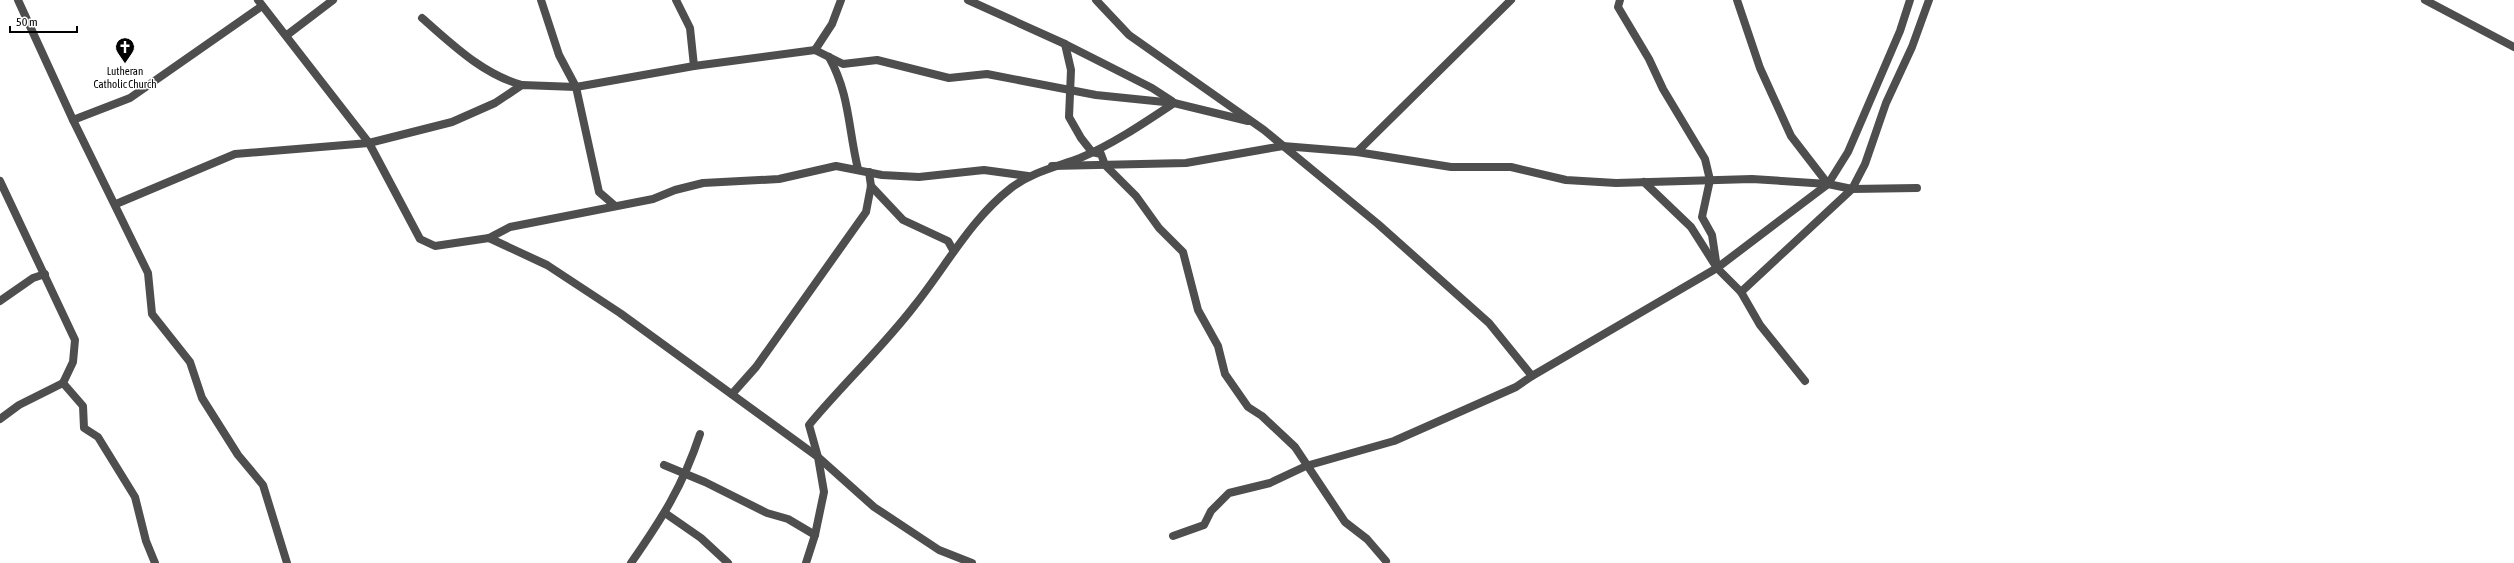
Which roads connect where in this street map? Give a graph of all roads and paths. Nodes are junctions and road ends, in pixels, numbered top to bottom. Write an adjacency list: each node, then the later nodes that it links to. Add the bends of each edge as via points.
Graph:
1 (18, 0): 26 (street)
2 (333, 0): 16 (street)
3 (541, 0): 23 (street, via 559,55)
4 (676, 0): 21 (street, via 690,28)
5 (841, 0): 19 (street, via 832,24)
6 (968, 0): 17 (street)
7 (1096, 0): 27 (street, via 1129,36)
8 (1511, 0): 31 (street)
9 (1620, 0): 37 (street, via 1618,8 1705,159)
10 (1737, 0): 40 (street, via 1760,68 1791,136)
11 (1910, 0): 40 (street, via 1900,31 1848,152)
12 (1929, 0): 43 (street, via 1912,47 1886,103 1865,164)
13 (2424, 0): 18 (street)
14 (260, 3): 16 (street); 26 (street, via 130,98)
15 (422, 18): 22 (street, via 502,80)
16 (287, 35): 28 (street)
17 (1065, 44): 24 (street, via 1071,70); 25 (street, via 1152,88)
18 (2514, 47)
19 (815, 50): 20 (street); 21 (street)
20 (829, 57): 24 (street, via 843,64 877,60 950,78 987,74); 34 (street, via 839,75 847,101)
21 (694, 66): 23 (street)
22 (522, 85): 23 (street); 28 (street, via 495,103 452,122)
23 (576, 87): 45 (street, via 599,192)
24 (1070, 90): 25 (street); 30 (street, via 1069,117)
25 (1174, 103): 27 (street); 30 (street)
26 (73, 120): 44 (street)
27 (1248, 121): 29 (street)
28 (369, 143): 44 (street, via 235,154); 46 (street, via 420,239 435,246)
29 (1283, 146): 31 (street); 32 (street, via 1186,163); 52 (street, via 1489,323)
30 (1092, 152): 32 (street, via 1101,154); 33 (street)
31 (1356, 152): 39 (street, via 1451,167 1511,167 1566,180)
32 (1105, 165): 33 (street); 60 (street, via 1136,196 1159,228 1183,252 1198,310 1218,346 1225,374 1248,407 1262,416 1295,447)
33 (1052, 166): 36 (street)
34 (858, 169): 35 (street); 45 (street, via 836,166 779,179 703,183 653,198)
35 (869, 172): 36 (street, via 919,177 984,170); 41 (street)
36 (1028, 176): 47 (street, via 986,209)
37 (1710, 180): 39 (street); 40 (street, via 1752,179); 48 (street, via 1702,217 1712,235)
38 (0, 181): 49 (street)
39 (1644, 182): 48 (street, via 1691,227)
40 (1828, 184): 43 (street); 48 (street)
41 (871, 186): 47 (street, via 903,220 948,241); 55 (street, via 866,212 760,361)
42 (1917, 188): 43 (street)
43 (1852, 189): 50 (street)
44 (116, 204): 67 (street, via 148,273 152,314 190,362 202,398 238,455 263,485)
45 (614, 205): 46 (street, via 510,227)
46 (489, 238): 55 (street, via 547,265 620,313)
47 (953, 250): 58 (street, via 915,305 809,425)
48 (1717, 268): 50 (street); 52 (street)
49 (45, 274): 51 (street, via 33,278); 54 (street, via 75,340 73,362)
50 (1741, 292): 53 (street, via 1760,325)
51 (0, 301)
52 (1532, 376): 60 (street, via 1516,386 1394,441)
53 (1804, 382)
54 (63, 383): 56 (street, via 19,405); 66 (street, via 83,406 84,428 98,437 135,497 146,541)
55 (732, 394): 58 (street)
56 (0, 419)
57 (700, 434): 61 (street)
58 (818, 457): 63 (street, via 824,492); 71 (street, via 874,507 939,550)
59 (664, 465): 61 (street)
60 (1306, 466): 64 (street, via 1270,483 1229,493 1211,511 1204,525); 65 (street, via 1345,522 1367,539)
61 (686, 474): 62 (street); 63 (street, via 767,512 788,519)
62 (665, 513): 68 (street); 69 (street, via 700,538)
63 (815, 535): 70 (street)
64 (1173, 536)
65 (1386, 561)
66 (155, 563)
67 (287, 563)
68 (631, 563)
69 (728, 563)
70 (806, 563)
71 (972, 563)

